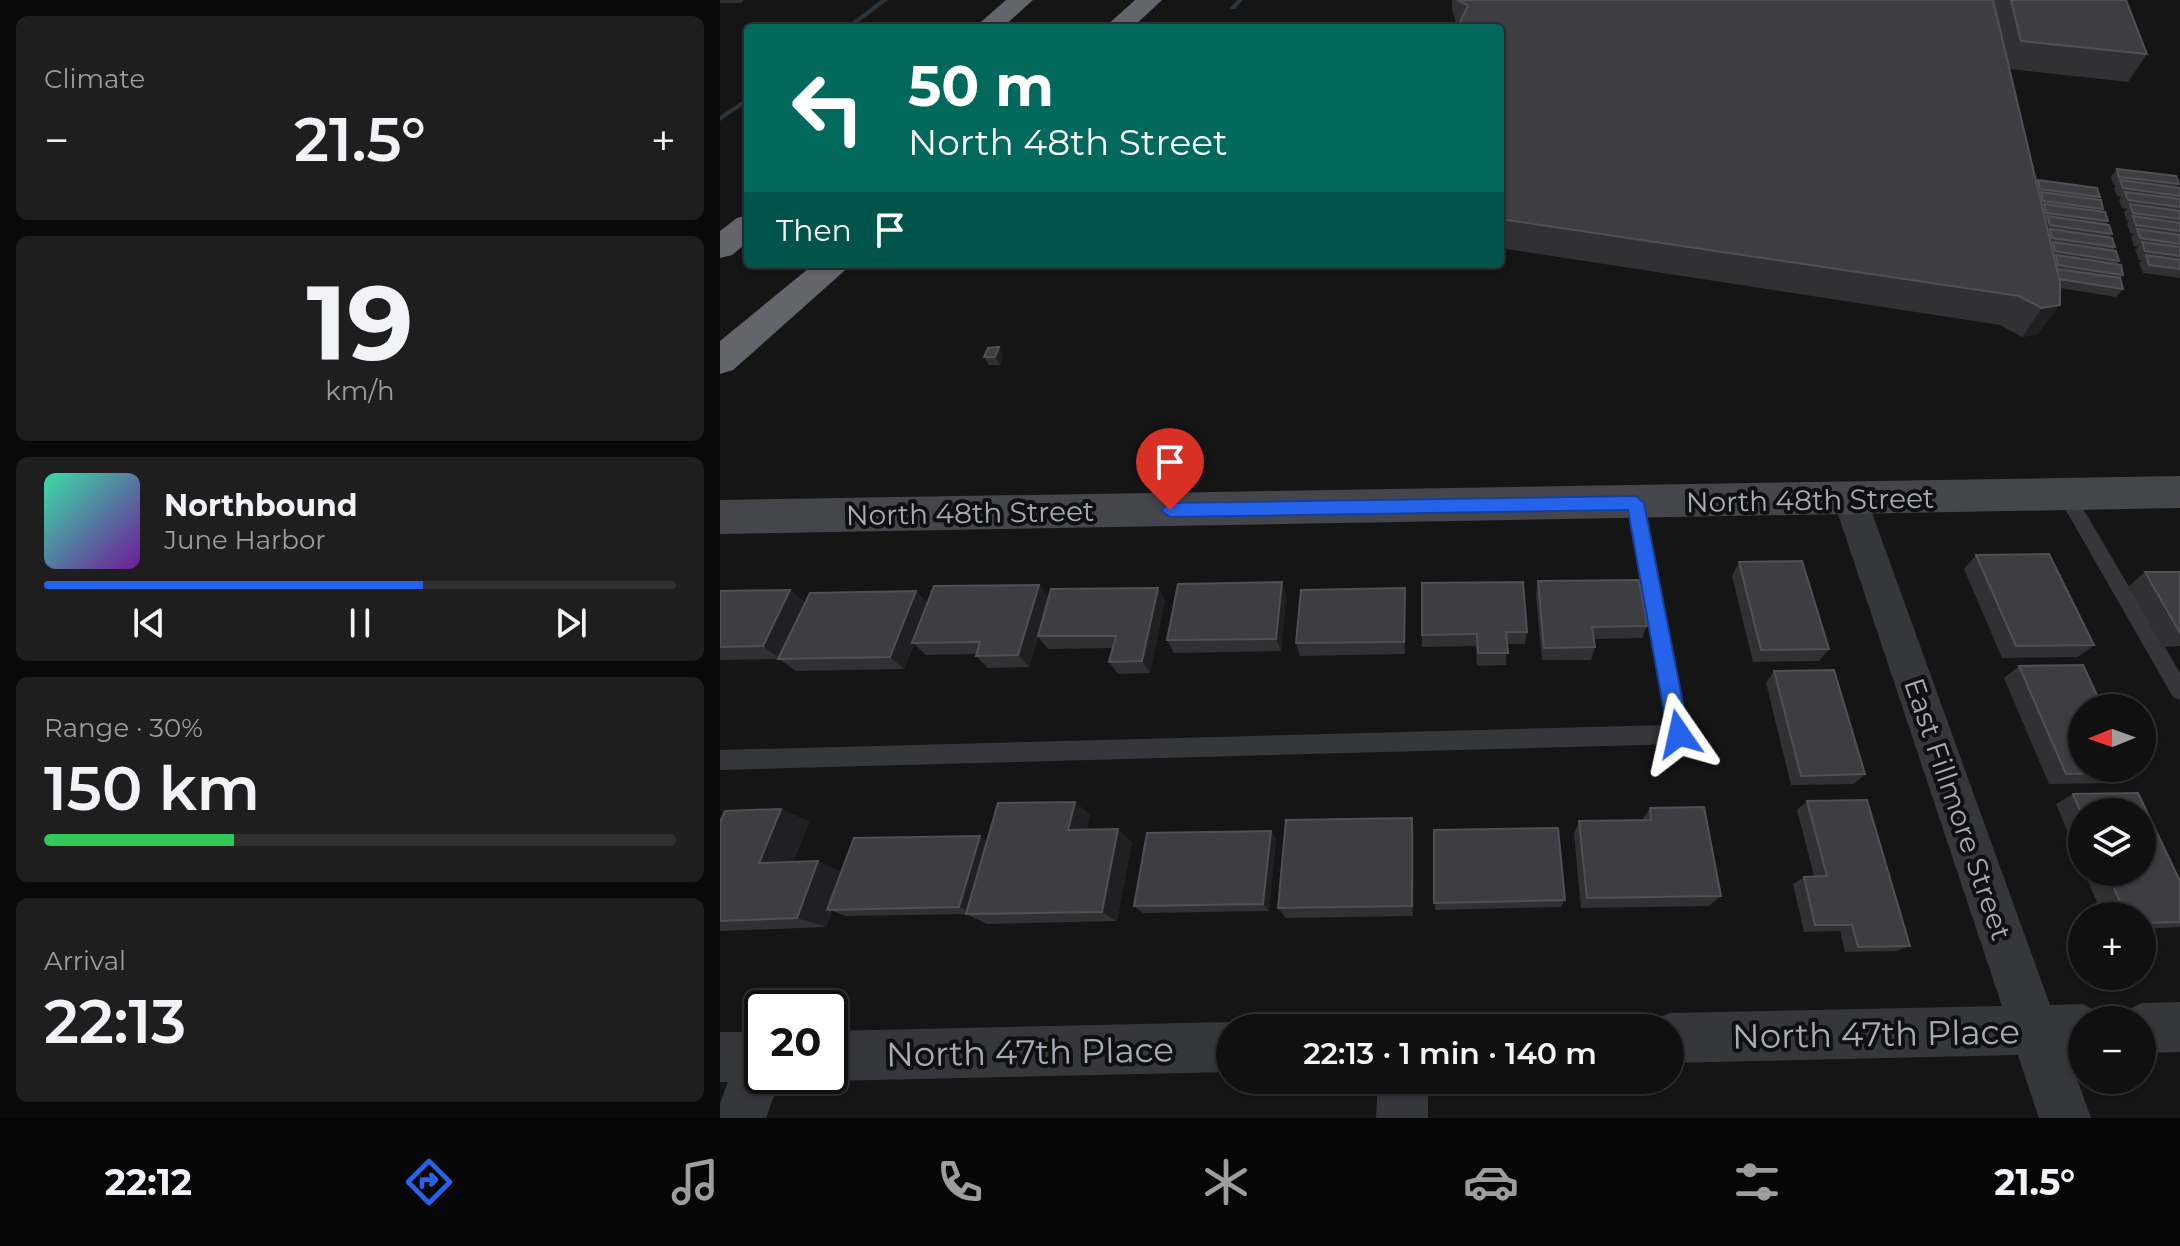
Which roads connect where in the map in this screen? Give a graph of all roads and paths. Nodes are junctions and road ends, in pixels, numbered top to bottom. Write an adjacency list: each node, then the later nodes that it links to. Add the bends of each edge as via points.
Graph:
1 (1021, 0): 5 (highway)
2 (1113, 0): 4 (highway)
3 (1150, 0): 6 (highway)
4 (1092, 19)
5 (992, 24)
6 (1122, 24)
7 (744, 228): 8 (highway)
8 (720, 248)
9 (818, 268): 11 (highway)
10 (830, 268): 11 (highway)
11 (720, 358)
12 (2180, 492): 13 (street, North 48th Street)
13 (2066, 495): 14 (street, North 48th Street); 17 (lane)
14 (1850, 499): 15 (street, North 48th Street); 21 (street, East Fillmore Street)
15 (1636, 503): 16 (street, North 48th Street); 18 (lane, via 1679,734)
16 (720, 517)
17 (2180, 691)
18 (720, 760)
19 (2180, 1027): 20 (street)
20 (2156, 1028)
21 (2058, 1030): 22 (street, North 47th Place); 31 (street, East Fillmore Street)
22 (1684, 1038)
23 (1216, 1047): 24 (street, North 47th Place)
24 (848, 1056)
25 (720, 1057): 26 (street)
26 (744, 1058)
27 (749, 1094): 29 (street)
28 (1403, 1094): 30 (street)
29 (740, 1118)
30 (1402, 1118)
31 (2065, 1118)

